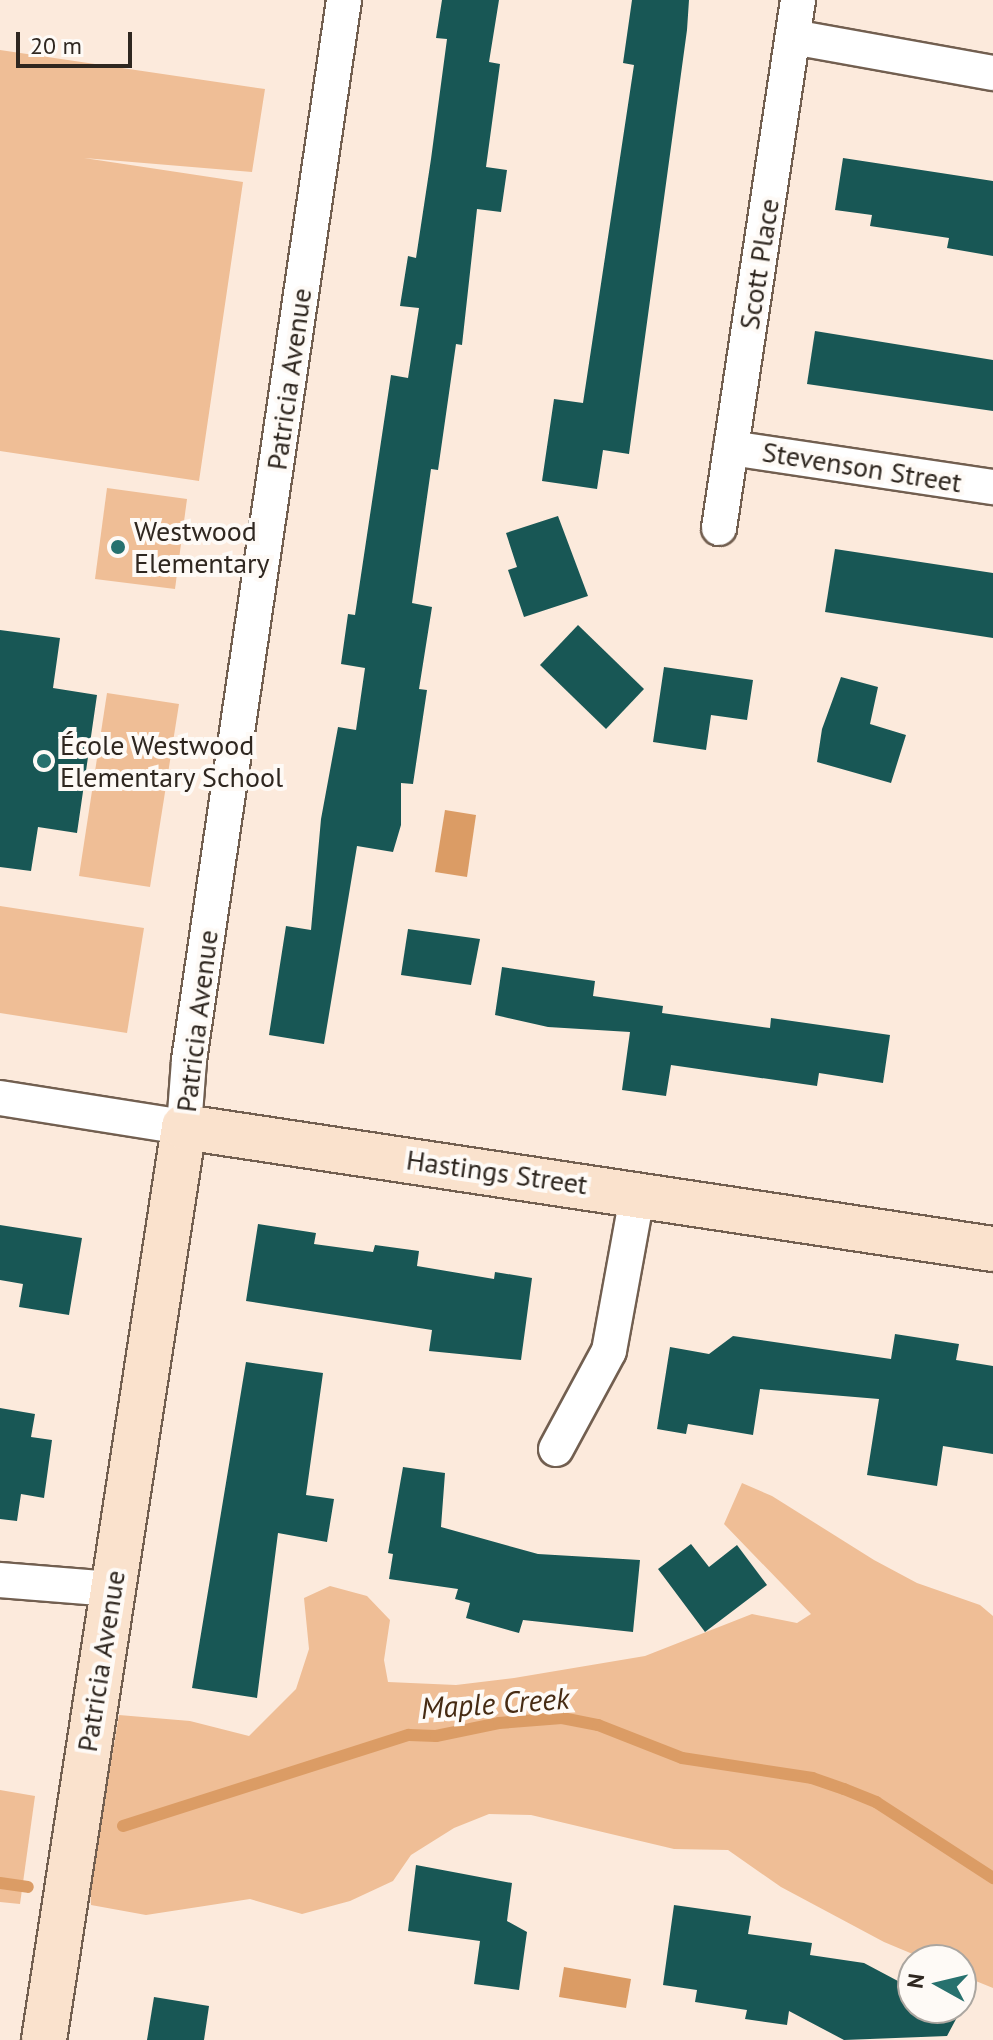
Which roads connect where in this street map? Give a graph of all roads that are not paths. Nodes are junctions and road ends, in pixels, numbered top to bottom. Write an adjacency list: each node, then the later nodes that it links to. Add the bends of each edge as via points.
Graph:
1 (344, 0): 9 (street, Patricia Avenue, via 191,1044)
2 (798, 0): 3 (street, Scott Place)
3 (793, 37): 4 (street); 5 (street, Scott Place)
4 (993, 73)
5 (731, 448): 6 (street, Stevenson Street); 7 (street, Scott Place)
6 (993, 487)
7 (719, 528)
8 (0, 1098): 9 (street, Hastings Street)
9 (184, 1127): 10 (street, Hastings Street); 14 (street, Patricia Avenue, via 180,1181)
10 (638, 1192): 11 (street, Hastings Street); 12 (street, via 609,1351)
11 (993, 1249)
12 (556, 1449)
13 (0, 1580): 14 (street)
14 (111, 1589): 15 (street, Patricia Avenue)
15 (44, 2040)

